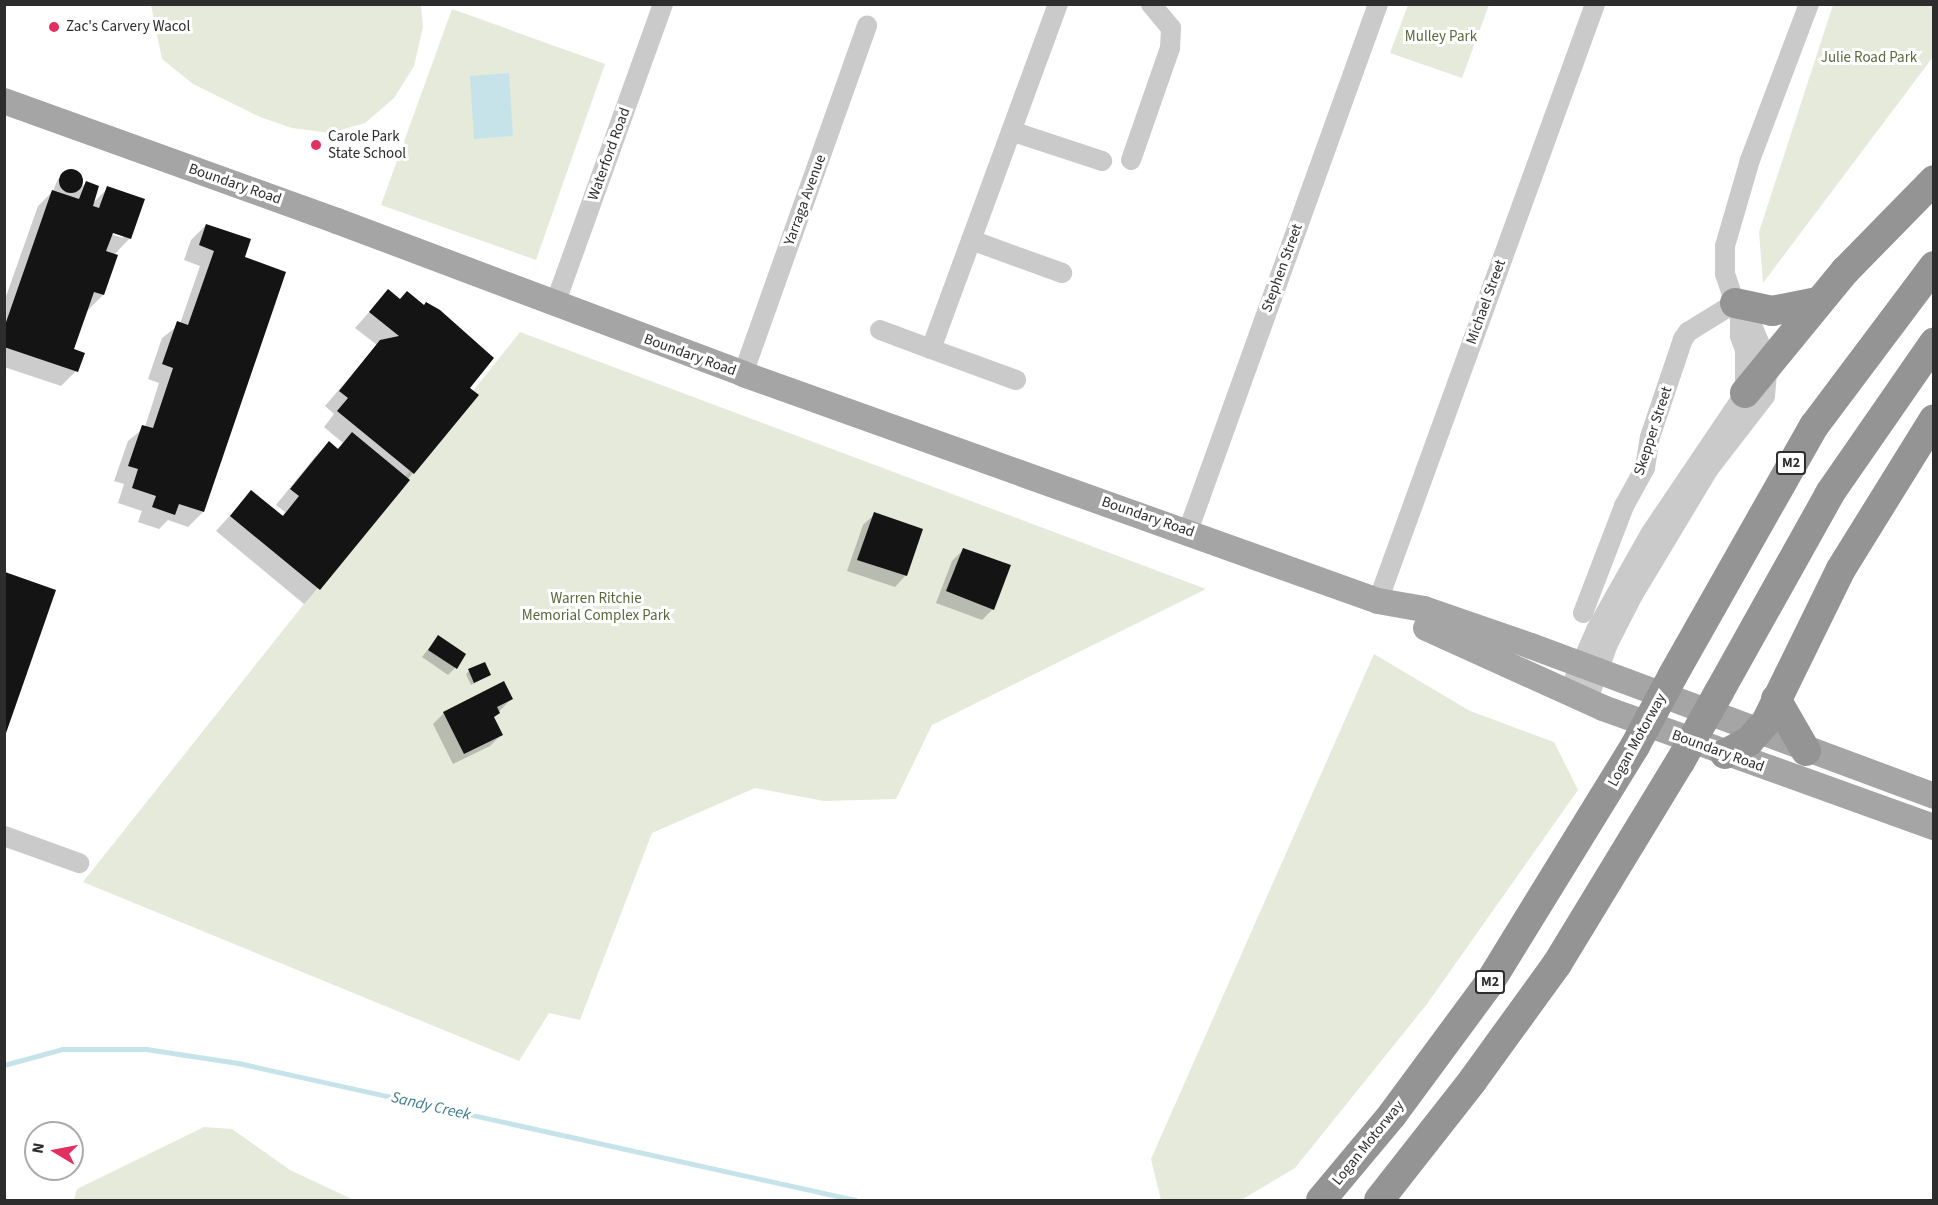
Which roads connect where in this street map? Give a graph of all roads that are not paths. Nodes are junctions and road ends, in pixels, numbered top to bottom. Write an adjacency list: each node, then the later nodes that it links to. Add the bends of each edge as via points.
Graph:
1 (663, 4): 17 (street, Waterford Road)
2 (1058, 4): 9 (street)
3 (1150, 4): 10 (street, via 1171,28 1170,48)
4 (1378, 4): 27 (street, Stephen Street)
5 (1595, 4): 28 (street, Michael Street)
6 (1809, 4): 18 (street, via 1733,210 1724,260)
7 (867, 25): 23 (street, Yarraga Avenue)
8 (4, 102): 17 (main road, Boundary Road)
9 (1011, 131): 11 (street); 13 (street)
10 (1131, 160)
11 (1102, 161)
12 (1934, 180): 16 (highway)
13 (970, 240): 15 (street); 21 (street)
14 (1934, 266): 40 (highway, Logan Motorway / M2, bridge, via 1814,426 1635,746 1488,985 1392,1115)
15 (1062, 273)
16 (1817, 302): 18 (highway, via 1772,310); 22 (highway)
17 (555, 304): 23 (main road, Boundary Road)
18 (1737, 310): 22 (street, via 1754,330); 25 (street); 29 (street, Skepper Street, via 1683,339 1650,437 1645,468 1624,506)
19 (880, 330): 21 (street)
20 (1934, 343): 41 (highway, bridge, via 1836,483 1680,762 1557,964)
21 (931, 349): 24 (street)
22 (1768, 363): 25 (highway); 30 (street, via 1768,387 1762,403 1726,444 1697,488)
23 (743, 374): 27 (main road, Boundary Road)
24 (1016, 380)
25 (1745, 393): 30 (street, via 1665,509 1596,630)
26 (1934, 419): 32 (highway, via 1841,569)
27 (1188, 531): 28 (main road, Boundary Road)
28 (1378, 601): 30 (main road, Boundary Road, via 1424,609); 31 (main road, Boundary Road, via 1419,625)
29 (1583, 614)
30 (1590, 667): 31 (street); 33 (main road, Boundary Road)
31 (1577, 698): 35 (main road, Boundary Road)
32 (1776, 699): 33 (highway); 34 (highway)
33 (1759, 733): 34 (main road, Boundary Road); 35 (highway)
34 (1806, 751): 36 (main road, Boundary Road)
35 (1725, 754): 37 (main road, Boundary Road)
36 (1934, 796)
37 (1934, 827)
38 (4, 836): 39 (street)
39 (79, 863)
40 (1321, 1200)
41 (1379, 1200)

